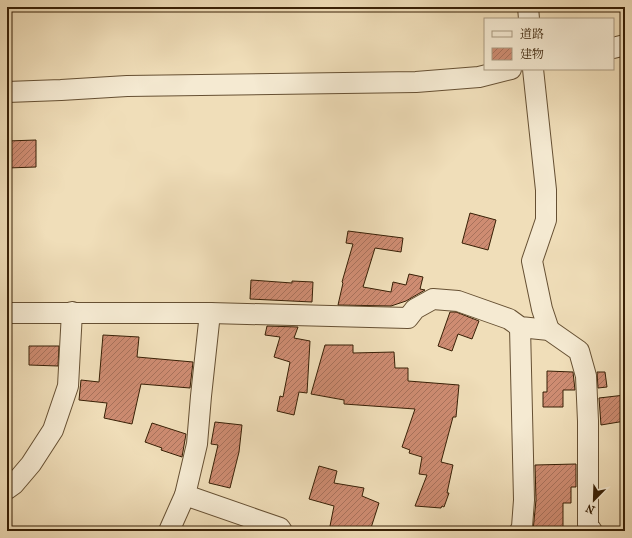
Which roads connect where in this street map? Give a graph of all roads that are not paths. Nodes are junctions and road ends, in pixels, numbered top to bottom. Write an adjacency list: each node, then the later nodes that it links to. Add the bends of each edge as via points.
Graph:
1 (528, 7): 2 (street)
2 (529, 18)
3 (625, 45): 4 (street)
4 (614, 48)
5 (507, 70): 7 (street, via 480,77 416,82 135,86)
6 (533, 70): 12 (street, via 546,220 532,261)
7 (7, 92)
8 (72, 312): 9 (street); 10 (street); 13 (street, via 68,386 53,430 31,464 14,484)
9 (7, 313)
10 (210, 313): 11 (street, via 408,318 415,309 433,299 458,301 509,319); 14 (street, via 198,444)
11 (520, 327): 12 (street); 17 (street, via 524,500)
12 (549, 330): 18 (street, via 579,351 586,376 588,525)
13 (7, 488)
14 (185, 495): 15 (street); 16 (street, via 280,528)
15 (169, 531)
16 (282, 531)
17 (520, 531)
18 (592, 531)

